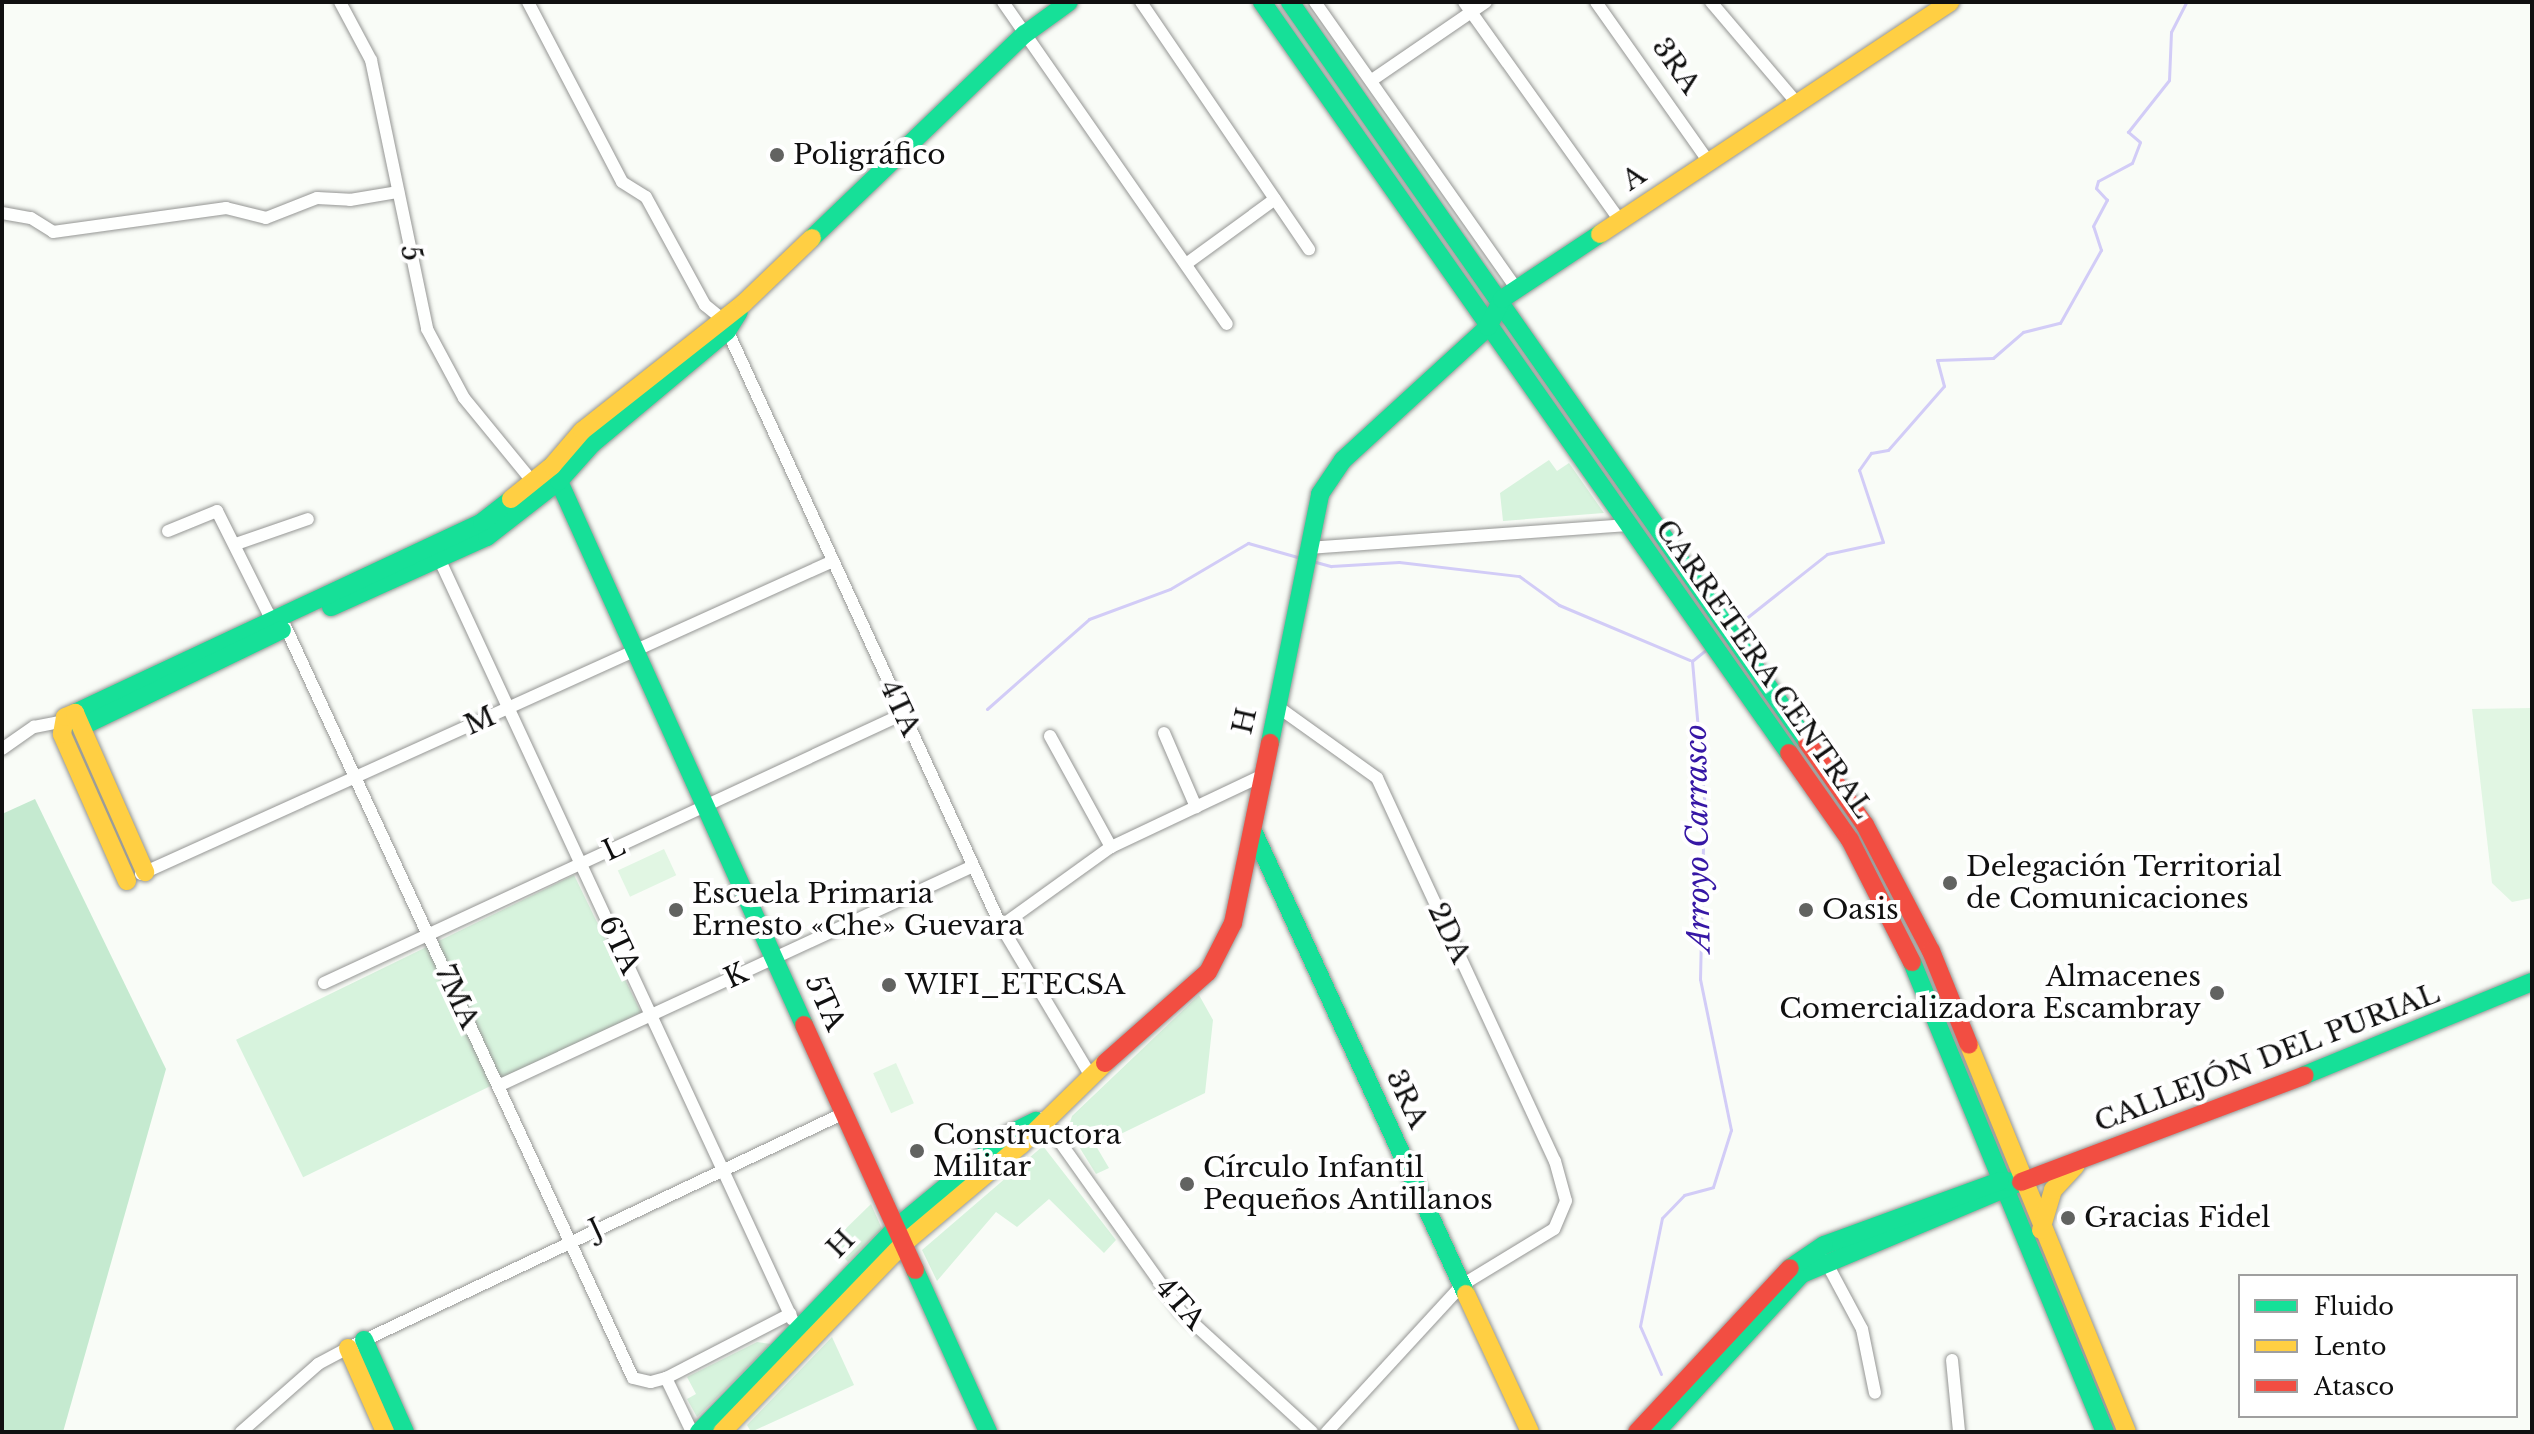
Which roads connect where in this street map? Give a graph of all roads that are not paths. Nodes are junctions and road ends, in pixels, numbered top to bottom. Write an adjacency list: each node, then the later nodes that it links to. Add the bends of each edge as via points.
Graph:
1 (340, 2): 18 (street, 5, via 371,60)
2 (528, 2): 26 (street, 4TA, via 622,182 646,197 705,305)
3 (1003, 2): 14 (street)
4 (1069, 2): 14 (street)
5 (1141, 2): 19 (street)
6 (1262, 2): 27 (street, CARRETERA CENTRAL)
7 (1290, 2): 24 (street, CARRETERA CENTRAL)
8 (1315, 2): 15 (street)
9 (1486, 2): 13 (street)
10 (1596, 2): 17 (street, 3RA)
11 (1711, 2): 16 (street)
12 (1950, 2): 16 (street, A)
13 (1468, 7): 15 (street); 21 (street)
14 (1025, 34): 23 (street); 26 (street)
15 (1372, 80): 24 (street)
16 (1797, 103): 17 (street, A)
17 (1709, 162): 21 (street, A)
18 (398, 192): 20 (street, via 350,200 317,198 266,218 226,208 53,232 31,218); 29 (street, 5, via 427,329 464,398)
19 (1275, 199): 22 (street); 23 (street)
20 (2, 213)
21 (1620, 221): 24 (street, A)
22 (1309, 249)
23 (1186, 264): 25 (street)
24 (1509, 294): 27 (street); 59 (street, CARRETERA CENTRAL, via 1719,617 1865,825)
25 (1227, 324)
26 (724, 325): 28 (street, via 582,431); 36 (street, 4TA)
27 (1488, 327): 31 (street, CARRETERA CENTRAL); 34 (street, H, via 1336,468 1320,494)
28 (555, 473): 29 (street); 35 (street, via 487,537); 38 (street, 5TA)
29 (532, 481): 35 (street)
30 (308, 519): 33 (street)
31 (1629, 525): 34 (street); 58 (street, CARRETERA CENTRAL, via 1850,840)
32 (168, 531): 33 (street, 7MA, via 217,511)
33 (236, 544): 37 (street, 7MA)
34 (1307, 548): 39 (street, H)
35 (436, 552): 37 (street); 40 (street, 6TA)
36 (833, 561): 38 (street, M); 41 (street, 4TA)
37 (280, 624): 42 (street); 47 (street, 7MA)
38 (635, 651): 40 (street, M); 48 (street, 5TA)
39 (1278, 707): 46 (street, H); 76 (street, 2DA, via 1377,778 1555,1161 1566,1201 1554,1229)
40 (508, 708): 47 (street, M); 52 (street, 6TA)
41 (903, 714): 48 (street, L); 53 (street, 4TA)
42 (74, 719): 45 (street, via 34,727); 54 (street); 55 (street, via 62,734)
43 (1164, 733): 49 (street)
44 (1050, 736): 51 (street)
45 (2, 749)
46 (1261, 776): 49 (street); 50 (street, H)
47 (355, 777): 54 (street, M); 57 (street, 7MA)
48 (705, 806): 52 (street, L); 60 (street, 5TA)
49 (1196, 807): 51 (street)
50 (1254, 833): 64 (street, H, via 1233,923 1208,972); 76 (street, 3RA)
51 (1111, 847): 56 (street)
52 (581, 864): 57 (street, L); 63 (street, 6TA)
53 (973, 866): 56 (street, 4TA); 60 (street, K)
54 (145, 872): 55 (street, M)
55 (127, 881)
56 (1001, 926): 64 (street, 4TA)
57 (428, 935): 62 (street, L); 65 (street, 7MA)
58 (1907, 951): 59 (street); 71 (street, CARRETERA CENTRAL)
59 (1931, 951): 70 (street, CARRETERA CENTRAL)
60 (774, 958): 63 (street, K); 66 (street, 5TA)
61 (2532, 982): 68 (street, CALLEJÓN DEL PURIAL, via 2380,1047)
62 (324, 983)
63 (651, 1015): 65 (street, K); 69 (street, 6TA)
64 (1090, 1075): 67 (street, H)
65 (498, 1086): 74 (street, 7MA)
66 (844, 1113): 69 (street, J); 73 (street, 5TA)
67 (1043, 1118): 73 (street, H, via 1021,1145); 89 (street, 4TA, via 1180,1311)
68 (2084, 1159): 70 (street, CALLEJÓN DEL PURIAL); 72 (street, via 2053,1190)
69 (723, 1170): 74 (street, J); 77 (street, 6TA)
70 (2021, 1182): 71 (street, CALLEJÓN DEL PURIAL); 72 (street, CARRETERA CENTRAL)
71 (2002, 1187): 75 (street); 92 (street, via 1824,1245 1796,1262); 95 (street, CARRETERA CENTRAL)
72 (2041, 1231): 96 (street, CARRETERA CENTRAL)
73 (900, 1236): 77 (street, H); 88 (street, 5TA)
74 (570, 1241): 78 (street, J); 80 (street, 7MA, via 633,1378)
75 (1825, 1260): 81 (street, via 1862,1329); 93 (street, via 1802,1274)
76 (1462, 1285): 90 (street); 91 (street, 3RA)
77 (797, 1329): 80 (street); 86 (street, H); 87 (street, H)
78 (356, 1344): 82 (street, J, via 318,1364); 83 (street); 84 (street)
79 (1952, 1360): 94 (street)
80 (666, 1378): 85 (street)
81 (1875, 1393)
82 (241, 1432)
83 (385, 1432)
84 (405, 1432)
85 (692, 1432)
86 (699, 1432)
87 (722, 1432)
88 (988, 1432)
89 (1312, 1432)
90 (1327, 1432)
91 (1530, 1432)
92 (1637, 1432)
93 (1656, 1432)
94 (1959, 1432)
95 (2105, 1432)
96 (2127, 1432)

